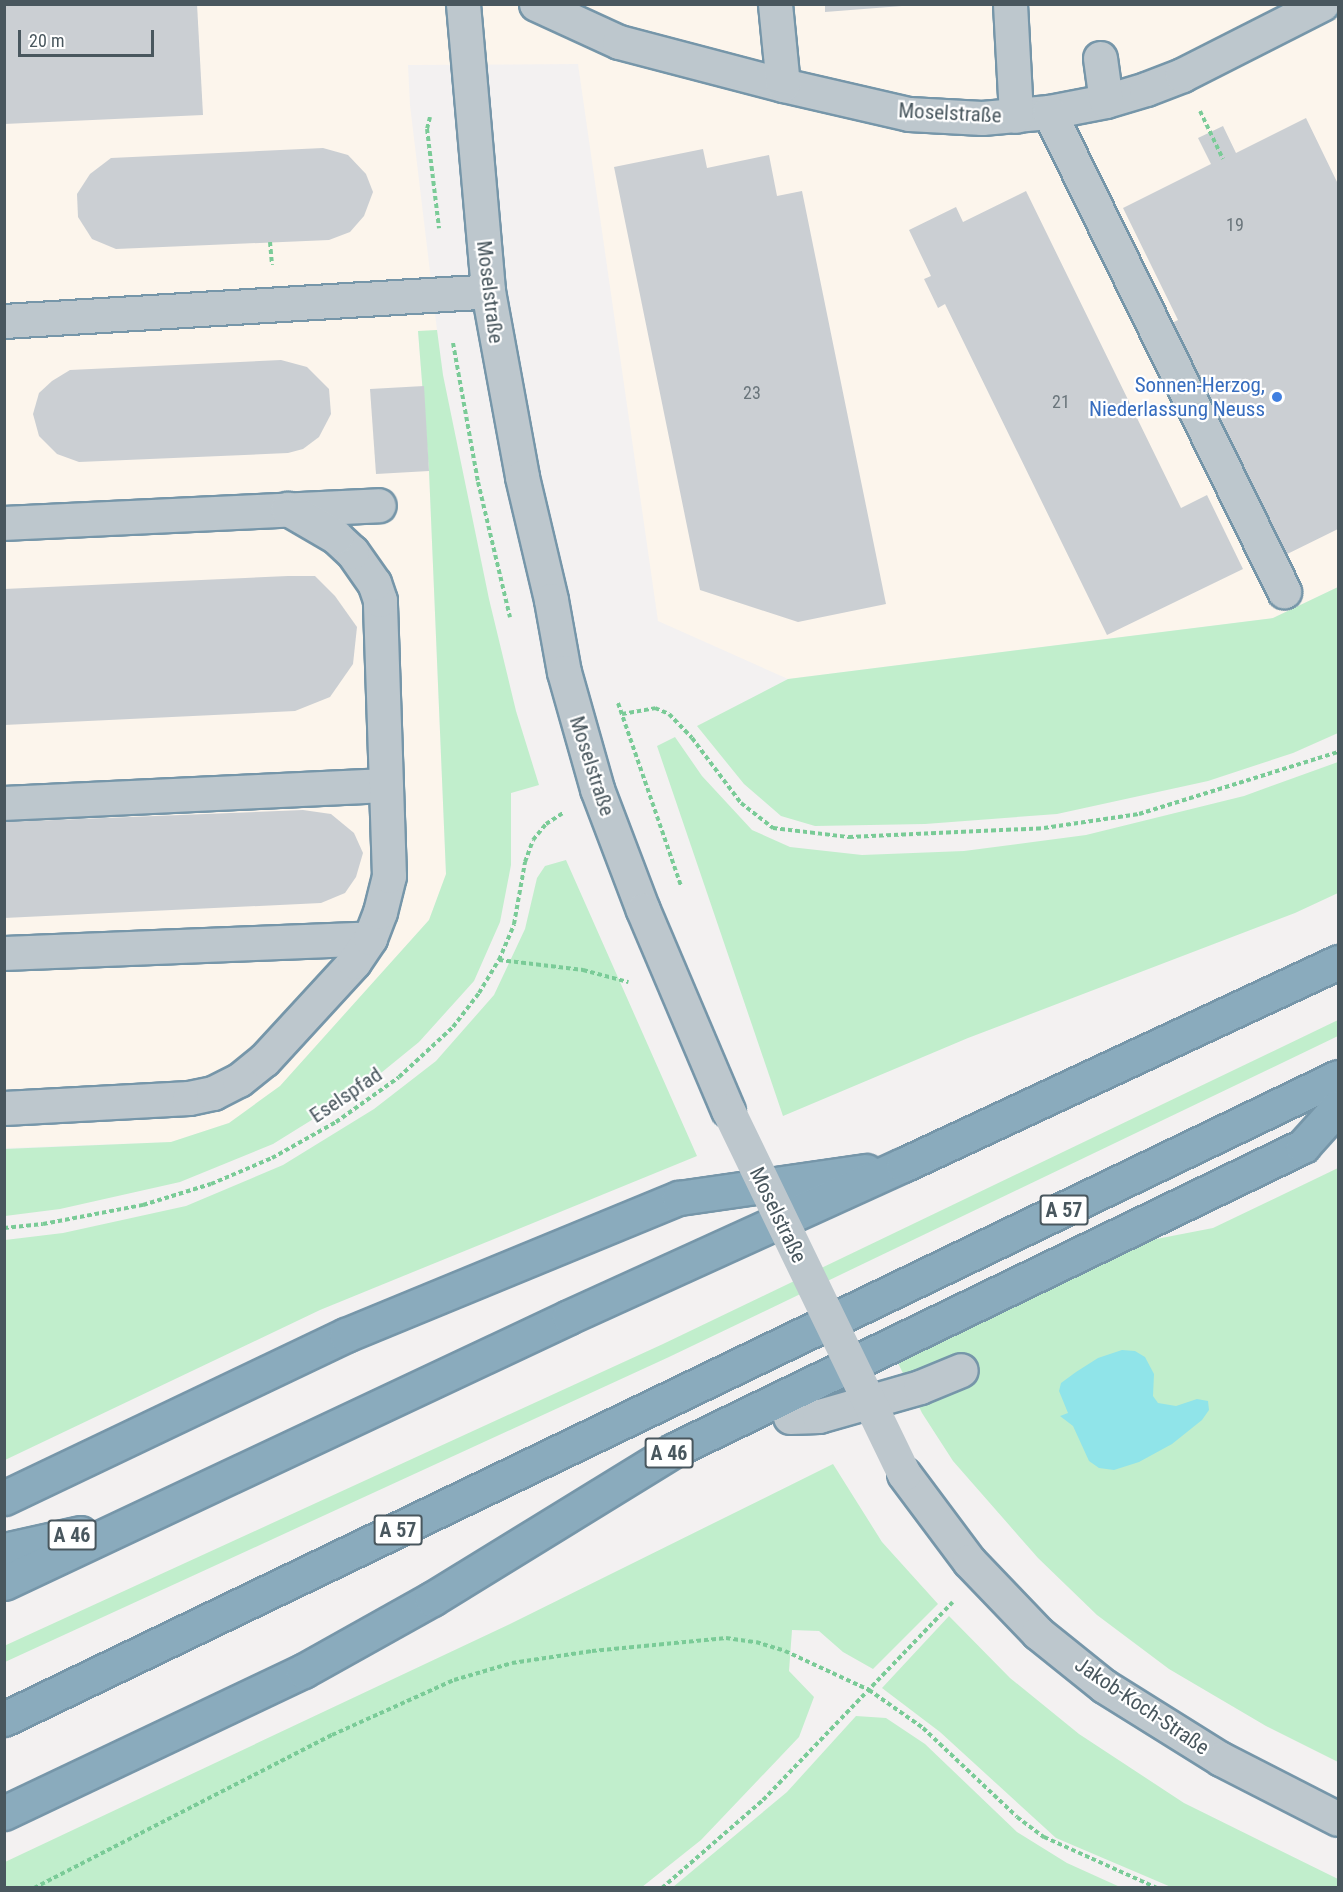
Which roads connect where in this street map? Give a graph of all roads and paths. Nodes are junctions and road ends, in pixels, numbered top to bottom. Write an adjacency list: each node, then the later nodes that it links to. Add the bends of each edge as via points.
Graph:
1 (463, 4): 13 (street, Moselstraße)
2 (536, 4): 7 (street, Moselstraße, via 619,42)
3 (775, 4): 7 (street)
4 (1010, 4): 10 (street)
5 (1322, 4): 8 (street, Moselstraße, via 1182,75)
6 (1100, 58): 8 (street)
7 (783, 85): 10 (street, Moselstraße, via 909,114)
8 (1106, 101): 9 (street, Moselstraße)
9 (1049, 112): 10 (street, Moselstraße); 18 (street)
10 (1016, 116)
11 (1212, 134): 12 (path)
12 (1223, 159)
13 (488, 291): 14 (street); 38 (street, Moselstraße, bridge, via 522,477 579,732 597,789 643,910 728,1110)
14 (4, 321)
15 (379, 505): 16 (street)
16 (288, 509): 17 (street); 23 (street, via 336,537 374,583 380,600)
17 (4, 523)
18 (1284, 591)
19 (615, 695): 20 (path)
20 (622, 714): 21 (path, via 655,708 669,714 741,802 773,828 849,837 1044,828 1139,814); 22 (path)
21 (1338, 752)
22 (639, 771)
23 (386, 785): 24 (street); 26 (street, via 388,876)
24 (4, 803)
25 (563, 813): 28 (path, Eselspfad, via 546,824 533,840 514,924)
26 (370, 938): 27 (street); 33 (street, via 354,962 264,1060 239,1080 213,1093 189,1098)
27 (4, 953)
28 (499, 960): 30 (path, via 583,970); 35 (path, Eselspfad, via 453,1027 399,1077 336,1122 272,1158 211,1184 143,1205)
29 (1338, 962): 34 (highway)
30 (636, 984)
31 (1338, 1077): 45 (highway, A 57)
32 (1338, 1107): 46 (highway, A 46, via 1303,1146 674,1450 432,1599 313,1665)
33 (4, 1108)
34 (903, 1165): 39 (highway, via 679,1198 346,1335); 40 (highway, via 569,1317)
35 (4, 1228)
36 (961, 1370): 37 (street, via 920,1387 819,1416)
37 (790, 1417)
38 (904, 1474): 47 (street, Jakob-Koch-Straße, via 969,1561 1038,1633 1104,1686 1221,1759)
39 (4, 1498)
40 (140, 1520): 41 (highway, A 46); 42 (highway)
41 (4, 1550)
42 (4, 1584)
43 (956, 1599): 44 (path)
44 (869, 1690): 48 (path, via 785,1651 726,1638 512,1663 454,1680 332,1735); 49 (path, via 763,1800); 50 (path, via 923,1728 1017,1818 1044,1837)
45 (5, 1719)
46 (4, 1813)
47 (1338, 1819)
48 (34, 1887)
49 (662, 1887)
50 (1157, 1887)

